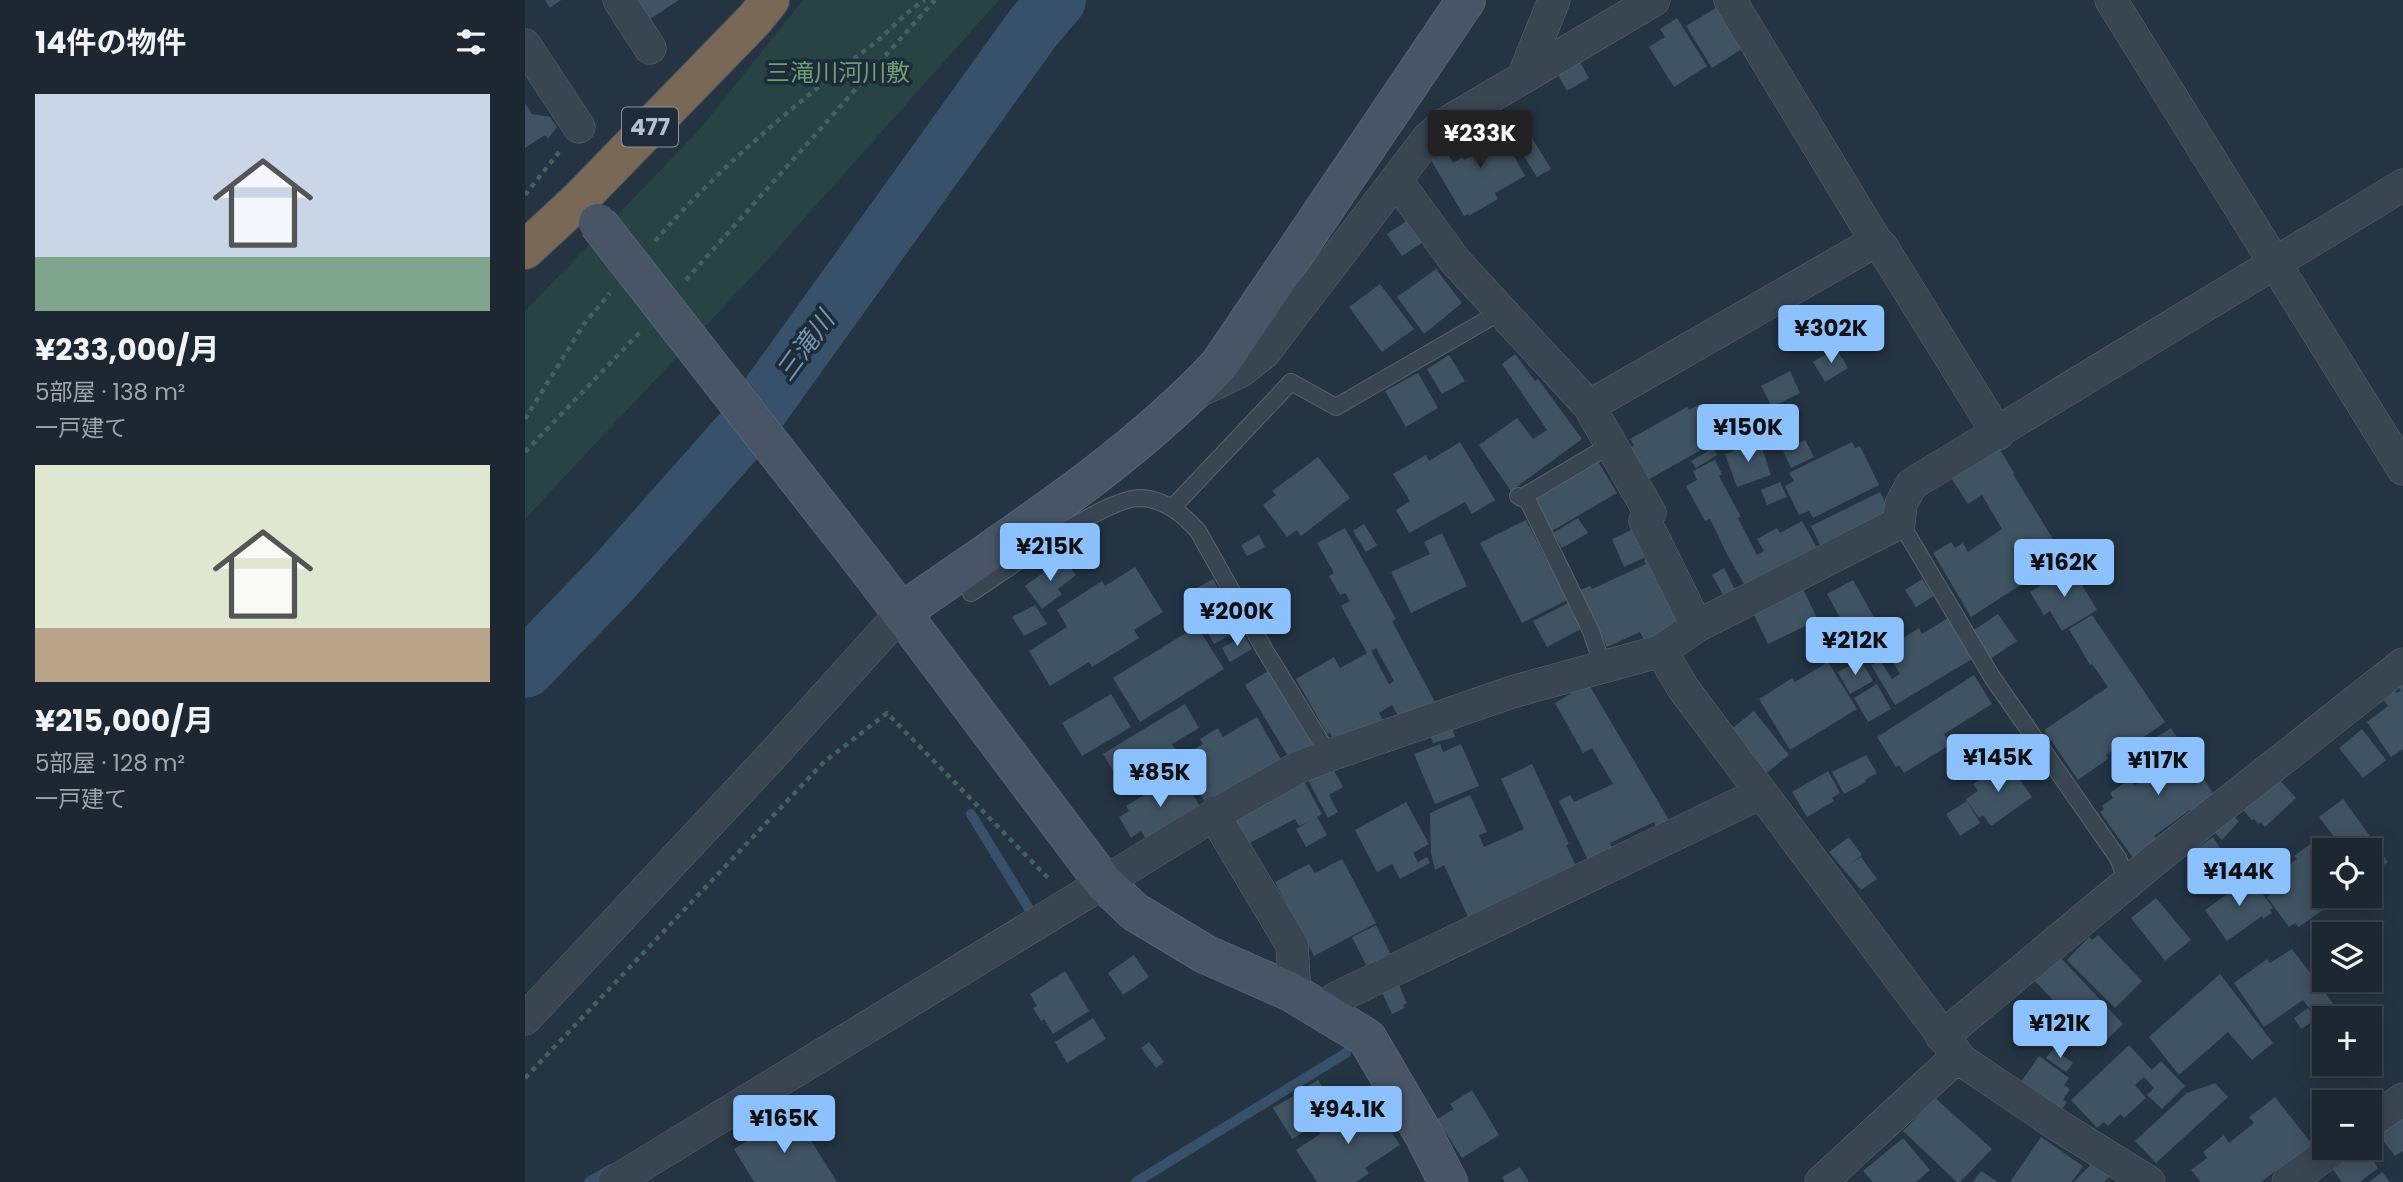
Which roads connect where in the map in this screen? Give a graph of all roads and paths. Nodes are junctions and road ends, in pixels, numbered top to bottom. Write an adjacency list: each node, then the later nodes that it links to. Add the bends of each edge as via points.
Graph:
1 (618, 0): 11 (street)
2 (770, 0): 17 (highway, 477)
3 (925, 0): 19 (path, via 785,112 710,181)
4 (935, 0): 22 (path)
5 (1466, 0): 26 (street, via 1219,365)
6 (1554, 0): 12 (street)
7 (1654, 0): 12 (street)
8 (1730, 0): 18 (street)
9 (2111, 0): 21 (street)
10 (525, 45): 13 (street)
11 (650, 48)
12 (1523, 77): 14 (street, via 1427,138)
13 (579, 127): 16 (path)
14 (1397, 180): 24 (street, via 1456,262); 26 (street, via 1264,353 1241,371)
15 (2403, 185): 21 (street)
16 (525, 195)
17 (588, 212): 20 (highway, 477); 36 (street, bridge)
18 (1876, 240): 27 (street); 29 (street)
19 (655, 242)
20 (525, 250)
21 (2276, 264): 29 (street); 32 (street)
22 (680, 288)
23 (611, 293): 28 (path, via 584,324)
24 (1501, 311): 27 (street); 33 (lane, via 1336,407 1291,382)
25 (643, 329): 31 (path)
26 (1190, 396): 36 (street, via 1091,479)
27 (1589, 406): 30 (street)
28 (525, 419)
29 (1998, 433): 34 (street, via 1912,484)
30 (1612, 444): 37 (street, via 1650,513 1645,521); 40 (lane, via 1520,497 1528,501 1575,597)
31 (525, 452)
32 (2403, 469)
33 (1172, 508): 35 (lane, via 1139,498 1120,502); 41 (lane, via 1198,531)
34 (1899, 523): 37 (street); 45 (lane, via 1992,677 2118,858)
35 (971, 593)
36 (902, 612): 44 (street); 48 (street)
37 (1697, 626): 38 (street)
38 (1661, 651): 40 (street); 42 (street)
39 (2403, 664): 45 (street)
40 (1603, 667): 41 (street, via 1512,692)
41 (1329, 755): 43 (street)
42 (1761, 793): 47 (street, via 1336,998); 49 (street)
43 (1214, 815): 44 (street); 47 (street, via 1292,945)
44 (1104, 883): 46 (street); 47 (street, via 1135,912 1205,954)
45 (2128, 884): 49 (street)
46 (1072, 903): 50 (path, via 887,713 824,762); 55 (street)
47 (1311, 1004): 56 (street, via 1367,1038)
48 (525, 1019)
49 (1950, 1046): 54 (street); 57 (street)
50 (525, 1078)
51 (2403, 1099): 52 (street)
52 (2382, 1114)
53 (2318, 1160): 58 (street)
54 (2132, 1178)
55 (614, 1182)
56 (1448, 1182)
57 (1821, 1182)
58 (2288, 1182)

